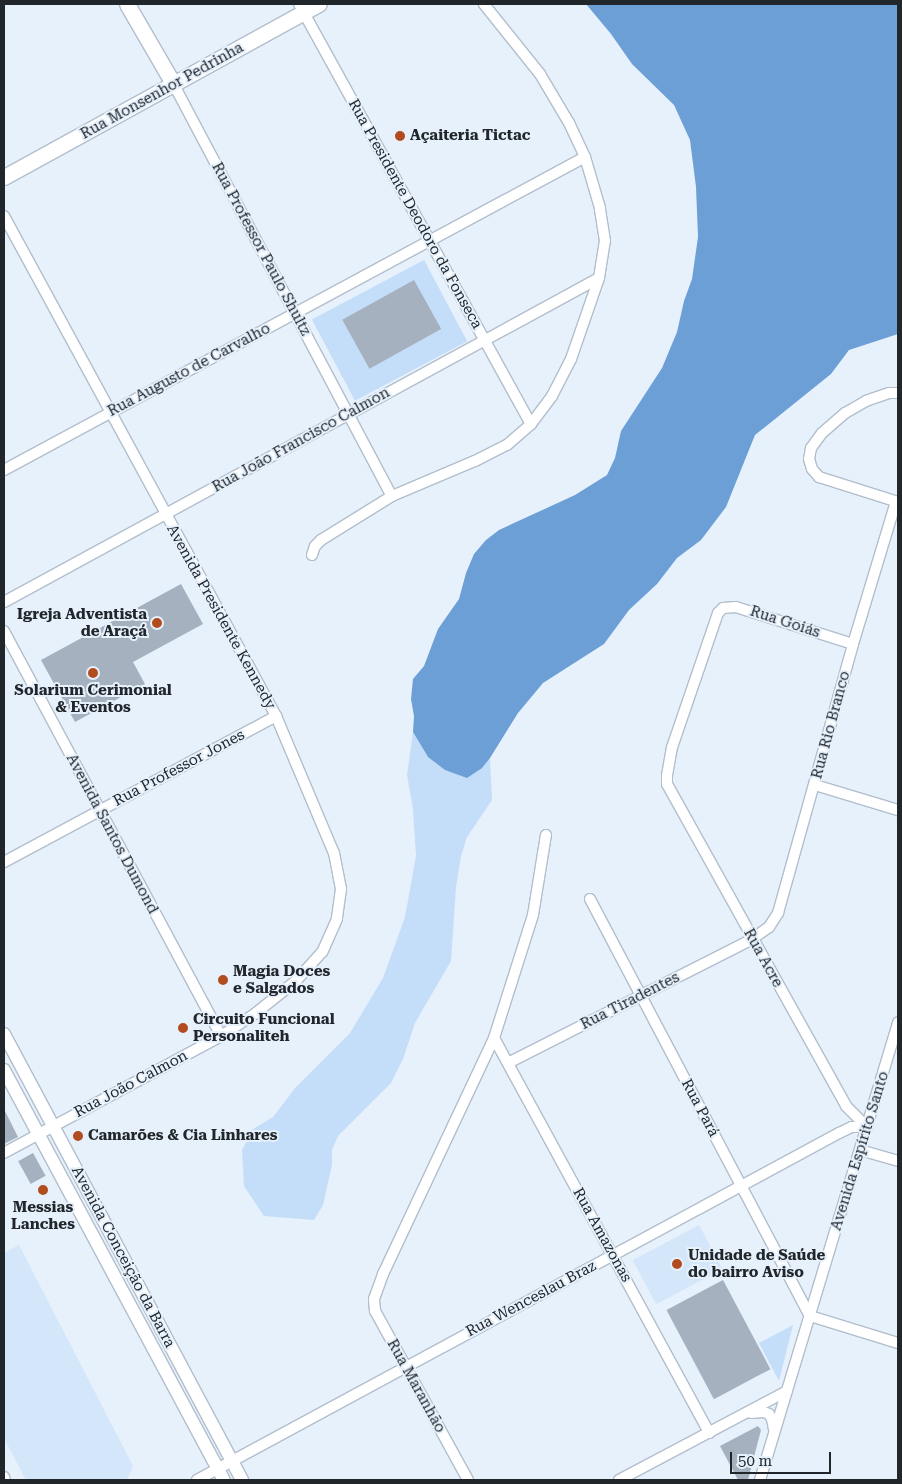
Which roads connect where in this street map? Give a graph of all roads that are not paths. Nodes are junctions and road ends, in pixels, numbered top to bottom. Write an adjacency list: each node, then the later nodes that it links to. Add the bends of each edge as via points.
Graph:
1 (127, 4): 5 (main road, Rua Professor Paulo Shultz)
2 (319, 4): 4 (main road, Rua Monsenhor Pedrinha)
3 (484, 4): 6 (street, via 540,74)
4 (301, 8): 5 (main road, Rua Monsenhor Pedrinha); 9 (street, Rua Presidente Deodoro da Fonseca)
5 (174, 85): 7 (main road, Rua Monsenhor Pedrinha); 11 (street, Rua Professor Paulo Shultz)
6 (585, 157): 9 (street, Rua Augusto de Carvalho); 10 (street, via 600,208 605,241)
7 (4, 177)
8 (4, 216): 14 (street, Avenida Presidente Kennedy)
9 (430, 240): 11 (street, Rua Augusto de Carvalho); 12 (street, Rua Presidente Deodoro da Fonseca)
10 (599, 278): 12 (street, Rua João Francisco Calmon); 16 (street, via 571,359 552,396)
11 (295, 313): 14 (street, Rua Augusto de Carvalho); 15 (street, Rua Professor Paulo Shultz)
12 (485, 340): 15 (street, Rua João Francisco Calmon); 16 (street, Rua Presidente Deodoro da Fonseca)
13 (898, 393): 19 (street, via 866,401 845,413 822,433 811,448 809,459 819,478)
14 (110, 412): 17 (street, Rua Augusto de Carvalho); 20 (street, Avenida Presidente Kennedy)
15 (349, 414): 18 (street, Rua Professor Paulo Shultz); 20 (street, Rua João Francisco Calmon)
16 (531, 424): 18 (street, via 507,445)
17 (4, 470)
18 (392, 496): 21 (street, via 322,540)
19 (897, 502): 24 (street, Rua Rio Branco)
20 (166, 514): 22 (street, Rua João Francisco Calmon); 25 (street, Avenida Presidente Kennedy)
21 (312, 555)
22 (4, 602)
23 (4, 632): 28 (street, Avenida Santos Dumond)
24 (853, 644): 26 (street, Rua Goiás, via 736,606 722,608 672,747); 27 (street, Rua Rio Branco)
25 (276, 716): 28 (street, Rua Professor Jones); 35 (street, Avenida Presidente Kennedy, via 334,853 341,889 337,919 322,952 297,980)
26 (667, 784): 33 (street, Rua Acre)
27 (814, 785): 29 (street); 33 (street, Rua Rio Branco, via 778,913 769,927)
28 (100, 810): 31 (street, Rua Professor Jones); 38 (street, Avenida Santos Dumond)
29 (898, 810)
30 (546, 835): 39 (street, via 532,915)
31 (4, 862)
32 (590, 899): 34 (street, Rua Pará)
33 (752, 939): 34 (street, Rua Tiradentes); 43 (street, Rua Acre, via 846,1106)
34 (641, 996): 40 (street, Rua Tiradentes); 48 (street, Rua Pará)
35 (256, 1013): 38 (street, Rua João Calmon)
36 (898, 1022): 43 (street, Avenida Espírito Santo)
37 (4, 1034): 42 (street, Avenida Conceição da Barra)
38 (221, 1036): 42 (street, Rua João Calmon)
39 (494, 1038): 40 (street, Rua Amazonas); 52 (street, Rua Maranhão, via 374,1299 375,1311)
40 (508, 1063): 49 (street, Rua Amazonas)
41 (4, 1070): 44 (street, Avenida Conceição da Barra)
42 (53, 1126): 44 (street, Rua João Calmon); 57 (street, Avenida Conceição da Barra)
43 (867, 1127): 45 (street, Avenida Espírito Santo); 48 (street, Rua Wenceslau Braz, via 852,1127 839,1133)
44 (38, 1134): 46 (street, Rua João Calmon); 58 (street, Avenida Conceição da Barra)
45 (860, 1150): 47 (street); 50 (street, Avenida Espírito Santo)
46 (4, 1152)
47 (898, 1161)
48 (741, 1186): 49 (street, Rua Wenceslau Braz); 50 (street, Rua Pará)
49 (612, 1255): 52 (street, Rua Wenceslau Braz); 55 (street, Rua Amazonas)
50 (810, 1316): 51 (street); 53 (street, Avenida Espírito Santo)
51 (898, 1343)
52 (406, 1366): 57 (street, Rua Wenceslau Braz); 61 (street, Rua Maranhão)
53 (787, 1391): 54 (street); 56 (street, Avenida Espírito Santo)
54 (742, 1415): 55 (street); 56 (street, via 769,1414)
55 (709, 1432): 62 (street)
56 (774, 1435): 63 (street, Avenida Espírito Santo)
57 (232, 1461): 58 (street, Rua Wenceslau Braz); 60 (street, Avenida Conceição da Barra)
58 (221, 1475): 59 (street, Rua Wenceslau Braz)
59 (197, 1480)
60 (242, 1480)
61 (468, 1480)
62 (619, 1480)
63 (760, 1480)

